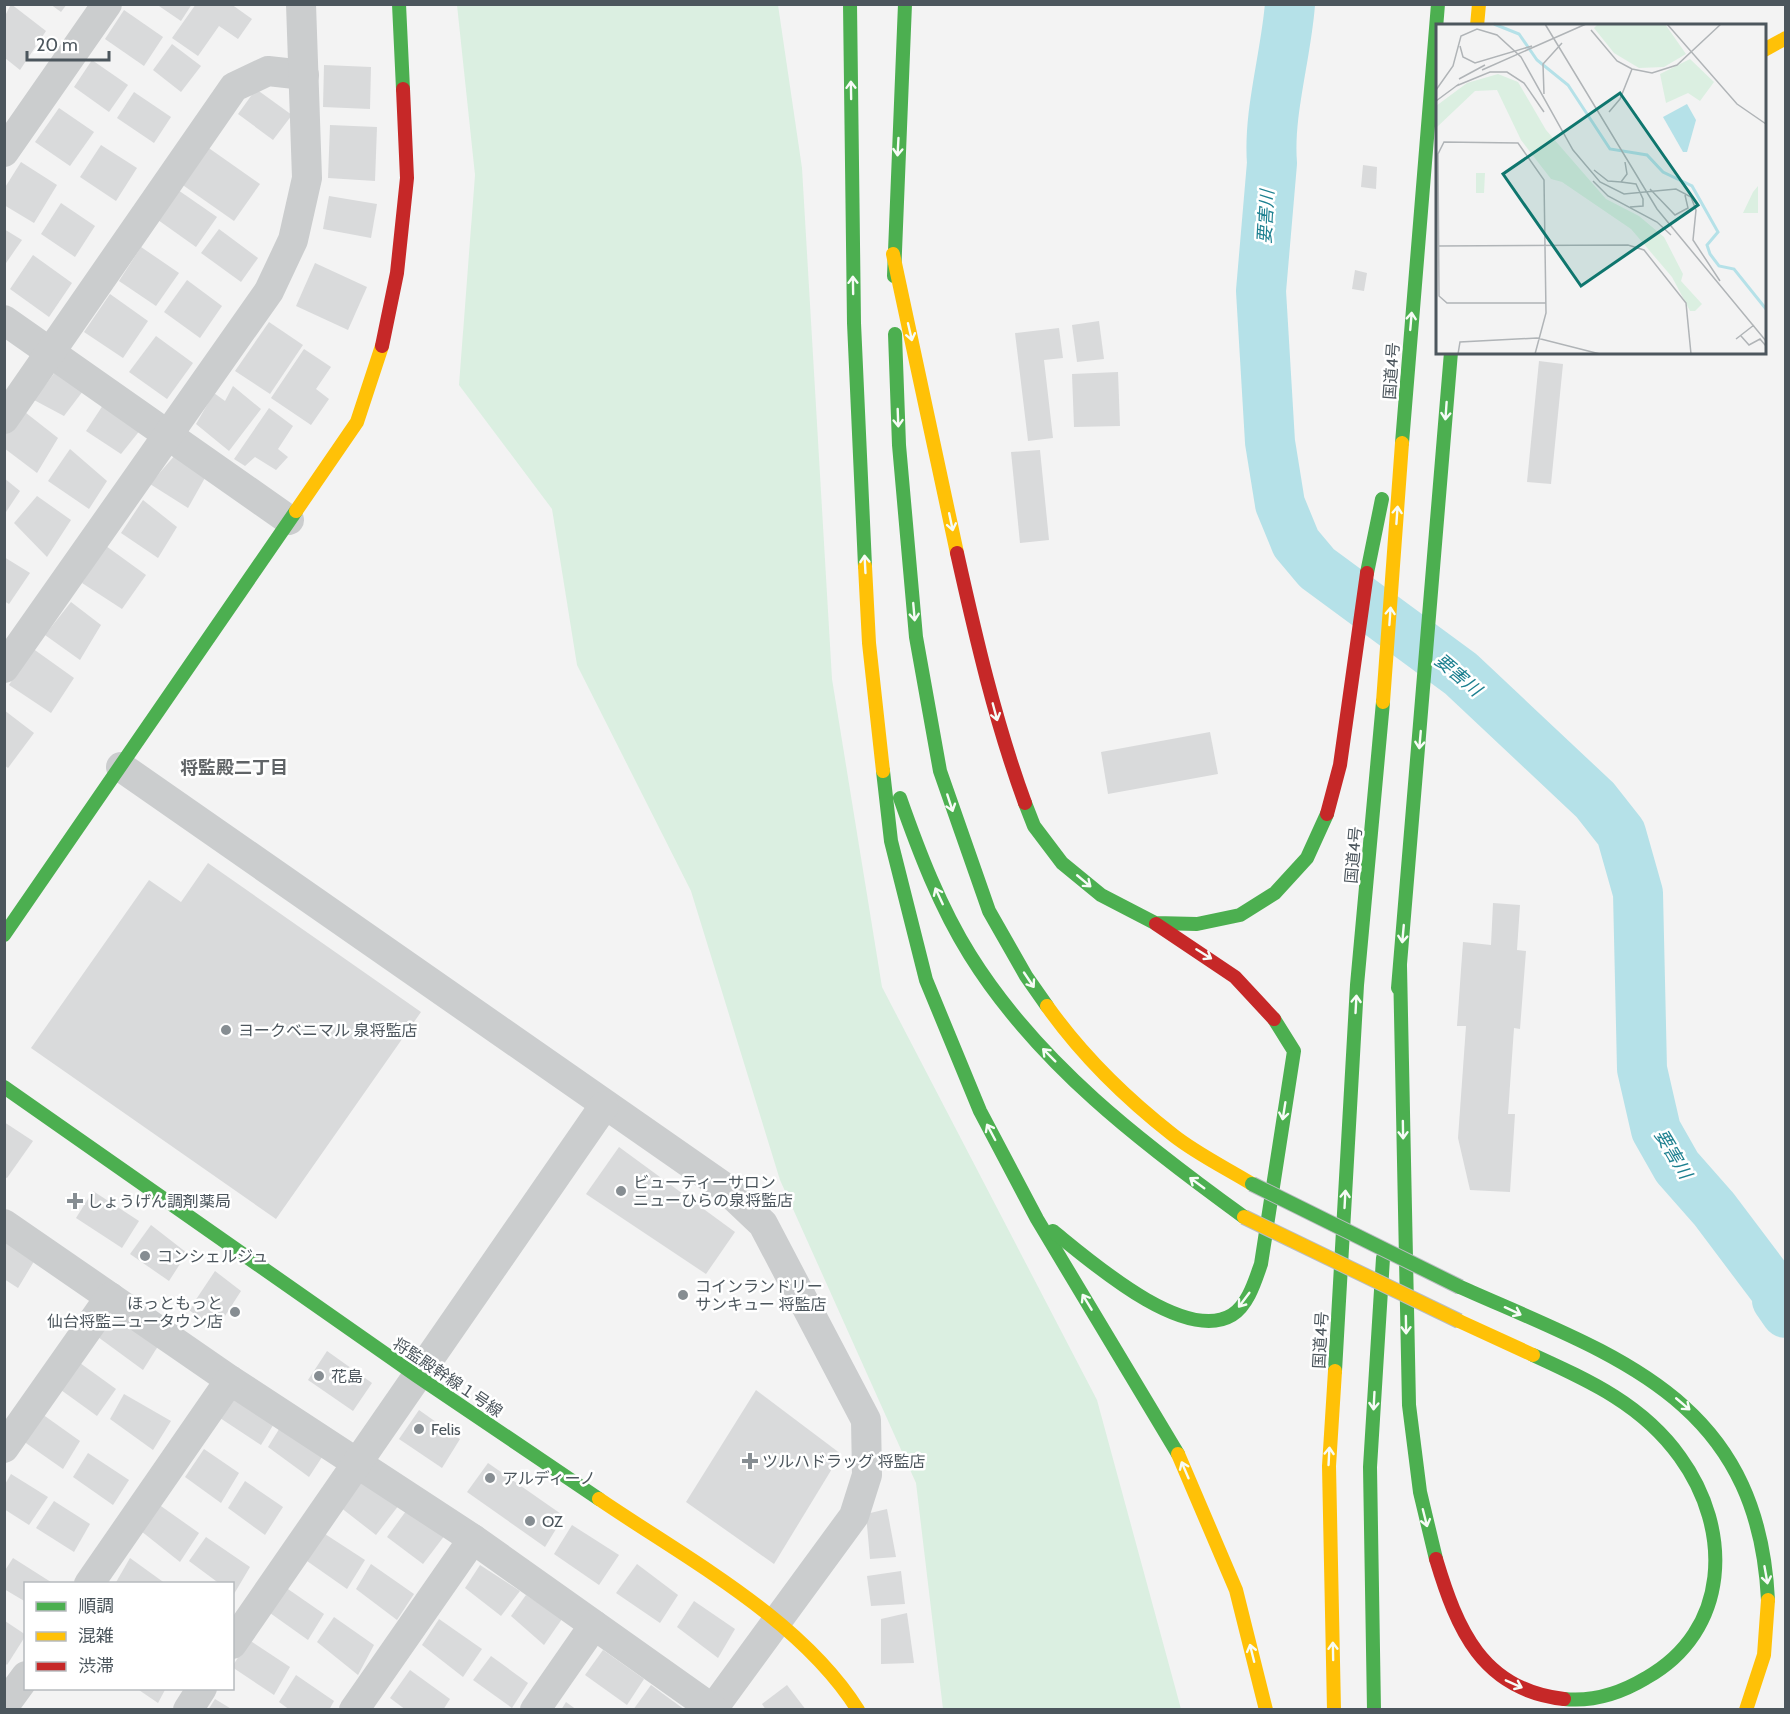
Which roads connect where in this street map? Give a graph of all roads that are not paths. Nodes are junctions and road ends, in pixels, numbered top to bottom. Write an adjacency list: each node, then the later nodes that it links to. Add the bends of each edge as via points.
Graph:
1 (107, 4): 14 (street)
2 (301, 4): 13 (street)
3 (399, 4): 22 (main road, via 407,178 397,273 382,348 357,422)
4 (850, 4): 23 (main road, one-way to 4, via 854,323)
5 (905, 4): 15 (main road, one-way to 15)
6 (1438, 4): 8 (main road, 国道4号, one-way to 6)
7 (1479, 4): 9 (main road)
8 (1436, 24)
9 (1477, 24)
10 (1436, 28): 19 (main road, 国道4号, one-way to 10)
11 (1785, 38): 12 (main road)
12 (1766, 49)
13 (304, 75): 17 (street, via 268,71 234,87); 21 (street, via 307,178 293,240 269,291)
14 (4, 152)
15 (893, 254): 26 (main road, one-way to 26, via 975,635 1004,745 1034,826 1062,863 1101,895); 56 (main road, one-way to 56, bridge, via 899,445 916,637 940,771 989,911 1026,976 1065,1031 1104,1073 1174,1136 1252,1184 1460,1287 1634,1367 1693,1412 1735,1469 1748,1496 1769,1591 1767,1641)
16 (4, 320): 17 (street)
17 (52, 352): 20 (street); 21 (street)
18 (1451, 354): 28 (main road, one-way to 28)
19 (1406, 385): 26 (main road, via 1369,558 1340,765 1327,814 1307,858 1275,893 1240,915 1197,924); 54 (main road, 国道4号, one-way to 19, via 1329,1466 1357,985 1394,573)
20 (4, 419)
21 (168, 435): 22 (street); 24 (street)
22 (289, 520): 25 (main road)
23 (869, 643): 28 (main road, one-way to 23, bridge, via 1407,1398 1420,1495 1435,1557 1454,1614 1478,1656 1504,1679 1538,1695 1563,1699 1596,1697 1627,1689 1661,1671 1689,1645 1707,1614 1716,1579 1716,1545 1712,1512 1691,1472 1634,1408 1595,1383 1459,1321 1244,1217 1158,1155 1039,1045 999,998 952,924 916,846 894,781); 32 (main road, one-way to 23, via 980,1111 926,980 891,841)
24 (4, 668)
25 (121, 767): 27 (main road); 30 (street)
26 (1155, 923): 32 (main road, one-way to 32, via 1215,960 1260,998 1280,1023 1294,1051 1261,1264 1252,1289 1231,1317 1208,1323 1183,1317 1130,1291)
27 (4, 935)
28 (1400, 966): 31 (main road)
29 (4, 1087): 36 (main road, 将監殿幹線１号線)
30 (604, 1106): 36 (street); 42 (street, via 724,1187 763,1224 866,1420 867,1475 854,1516)
31 (1389, 1145)
32 (1037, 1219): 53 (main road, one-way to 32, via 1236,1590 1174,1445)
33 (4, 1224): 35 (street)
34 (1384, 1229): 55 (main road, one-way to 55, via 1370,1467)
35 (110, 1297): 37 (street); 38 (street)
36 (417, 1376): 39 (street); 42 (main road, 将監殿幹線１号線)
37 (230, 1380): 39 (street); 41 (street)
38 (4, 1448)
39 (356, 1464): 40 (street); 44 (street)
40 (473, 1539): 43 (street); 50 (street)
41 (90, 1582)
42 (778, 1620): 48 (street); 52 (main road, 将監殿幹線１号線, via 843,1686)
43 (594, 1624): 48 (street); 51 (street)
44 (234, 1641)
45 (24, 1679): 47 (street)
46 (201, 1690): 49 (street)
47 (4, 1706)
48 (713, 1709)
49 (188, 1710)
50 (354, 1710)
51 (535, 1710)
52 (858, 1710)
53 (1266, 1710)
54 (1334, 1710)
55 (1374, 1710)
56 (1746, 1710)

